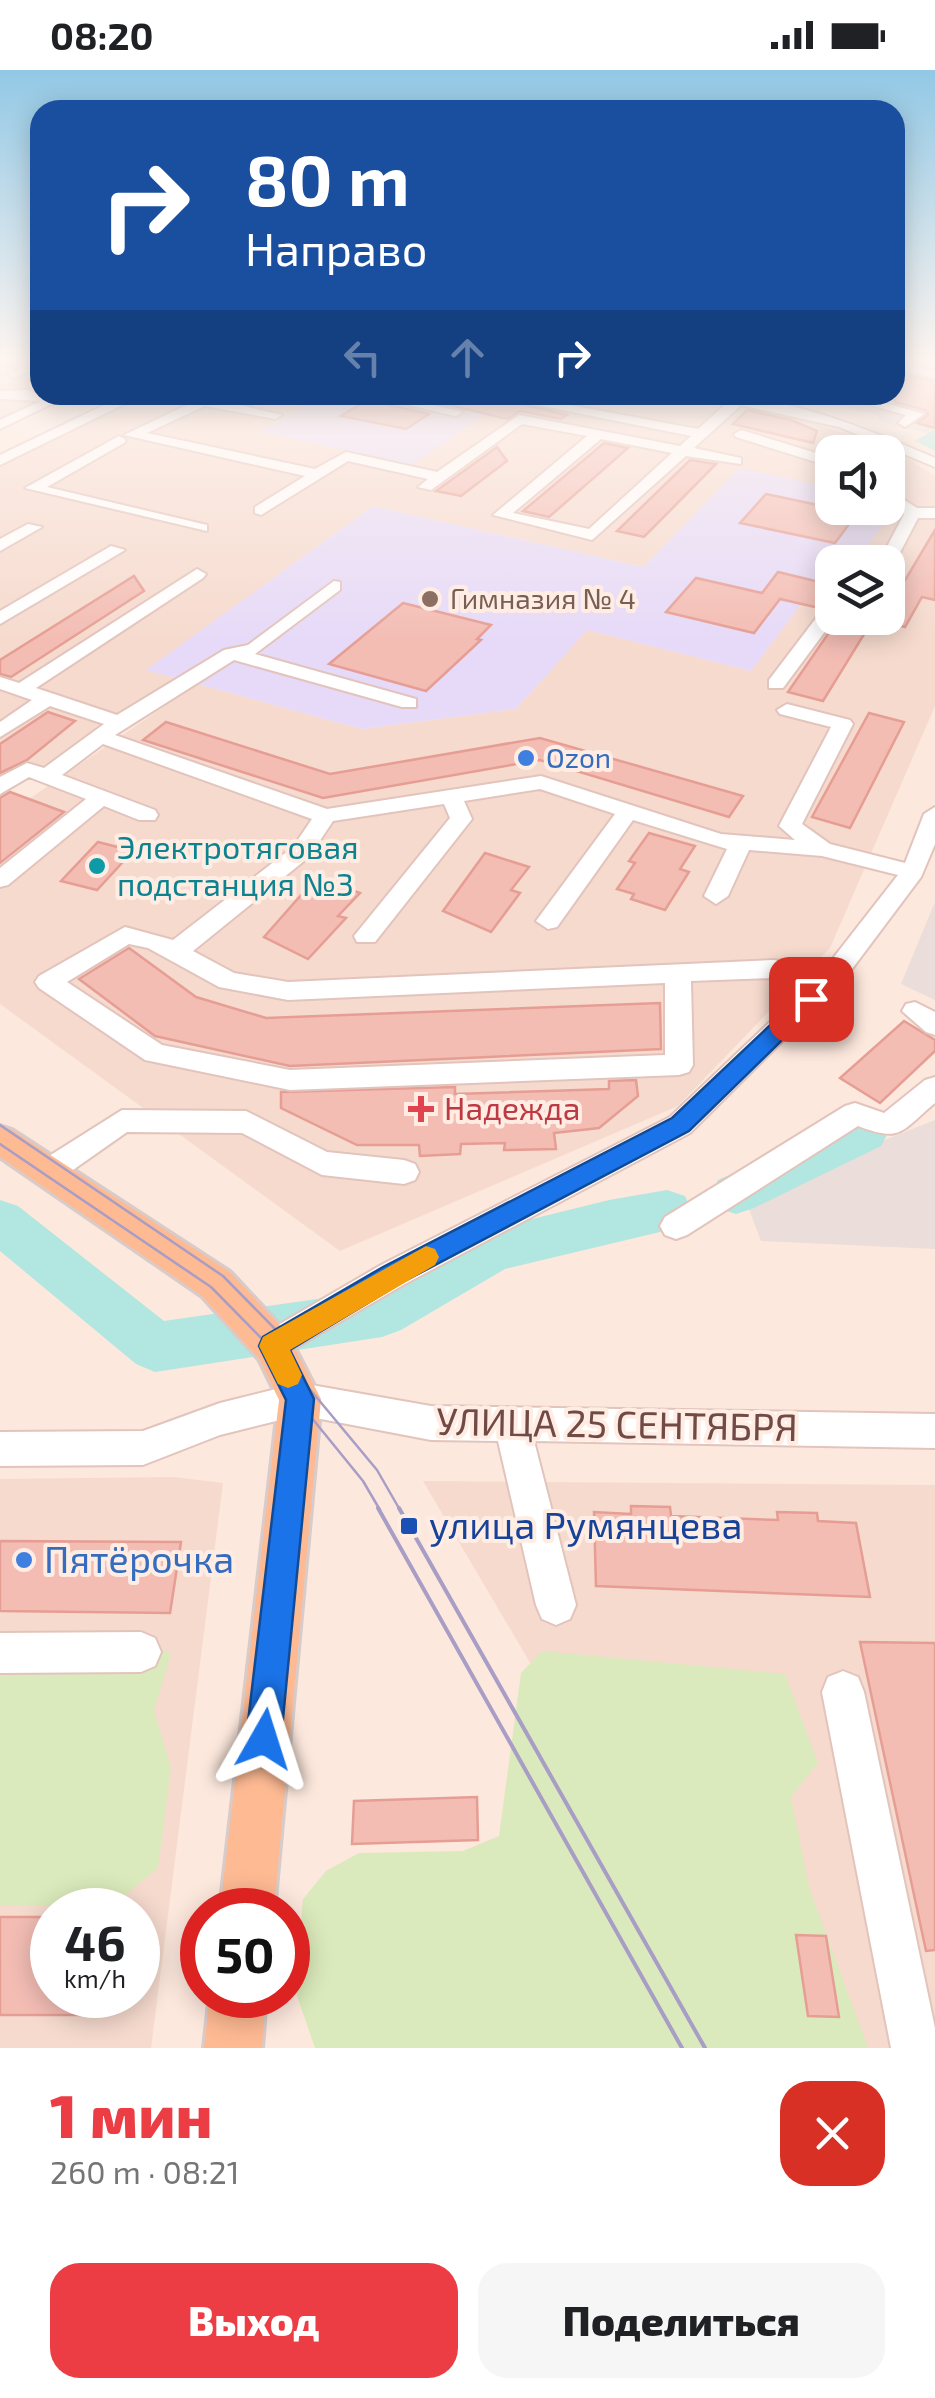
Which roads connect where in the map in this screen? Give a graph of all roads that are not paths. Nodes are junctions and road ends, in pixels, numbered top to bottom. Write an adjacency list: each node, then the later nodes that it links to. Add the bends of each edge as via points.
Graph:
1 (93, 455): 16 (street, via 33,488)
2 (214, 455): 8 (street)
3 (469, 455): 9 (street)
4 (572, 455): 5 (street, via 501,515 592,535)
5 (681, 455)
6 (708, 455): 7 (street)
7 (736, 461)
8 (318, 474): 9 (street, via 346,456); 12 (street)
9 (440, 477): 10 (street)
10 (426, 487)
11 (905, 508): 14 (street)
12 (261, 510)
13 (935, 513): 14 (street)
14 (913, 514): 17 (street)
15 (34, 527): 18 (street)
16 (201, 528)
17 (896, 545)
18 (0, 546)
19 (117, 550): 22 (street)
20 (197, 574): 26 (street)
21 (334, 586): 24 (street, via 254,650)
22 (0, 619)
23 (815, 632): 25 (street)
24 (231, 654): 28 (street); 30 (street)
25 (776, 684)
26 (10, 686): 27 (street)
27 (47, 698): 30 (street); 31 (street)
28 (409, 703)
29 (787, 710): 42 (street, via 843,724 790,826)
30 (119, 722): 32 (street)
31 (0, 731)
32 (100, 736): 33 (street); 40 (street)
33 (46, 778): 34 (street, via 28,769); 35 (street)
34 (0, 788)
35 (101, 798): 39 (street); 44 (street)
36 (452, 798): 37 (street, via 541,782); 40 (street); 47 (street, via 461,819)
37 (629, 810): 41 (street, via 718,841); 46 (street)
38 (935, 814): 43 (street)
39 (148, 815)
40 (325, 816): 48 (street, via 301,852)
41 (742, 841): 42 (street); 45 (street)
42 (822, 849): 43 (street)
43 (913, 872): 50 (street)
44 (1, 892)
45 (716, 896)
46 (548, 921)
47 (366, 936)
48 (175, 952): 49 (street, via 228,981 288,991); 49 (street, via 124,935 48,982 155,1053 290,1080 679,1065)
49 (678, 974): 50 (street, via 773,969)
50 (834, 975): 56 (street, via 680,1124)
51 (935, 1087): 55 (street, via 888,1126 855,1114)
52 (0, 1138): 53 (main road)
53 (48, 1171): 54 (street, via 122,1121 246,1122 322,1163); 56 (main road, via 216,1284)
54 (404, 1172)
55 (676, 1226)
56 (277, 1343): 57 (main road)
57 (300, 1399): 58 (street, УЛИЦА 25 СЕНТЯБРЯ, via 430,1423); 60 (street, via 220,1418 144,1448); 65 (main road)
58 (512, 1424): 59 (street, УЛИЦА 25 СЕНТЯБРЯ); 61 (street)
59 (935, 1431)
60 (0, 1450)
61 (556, 1604)
62 (141, 1652): 63 (street)
63 (0, 1653)
64 (843, 1692): 68 (street)
65 (248, 1888)
66 (236, 2018): 67 (main road)
67 (233, 2048)
68 (916, 2048)

